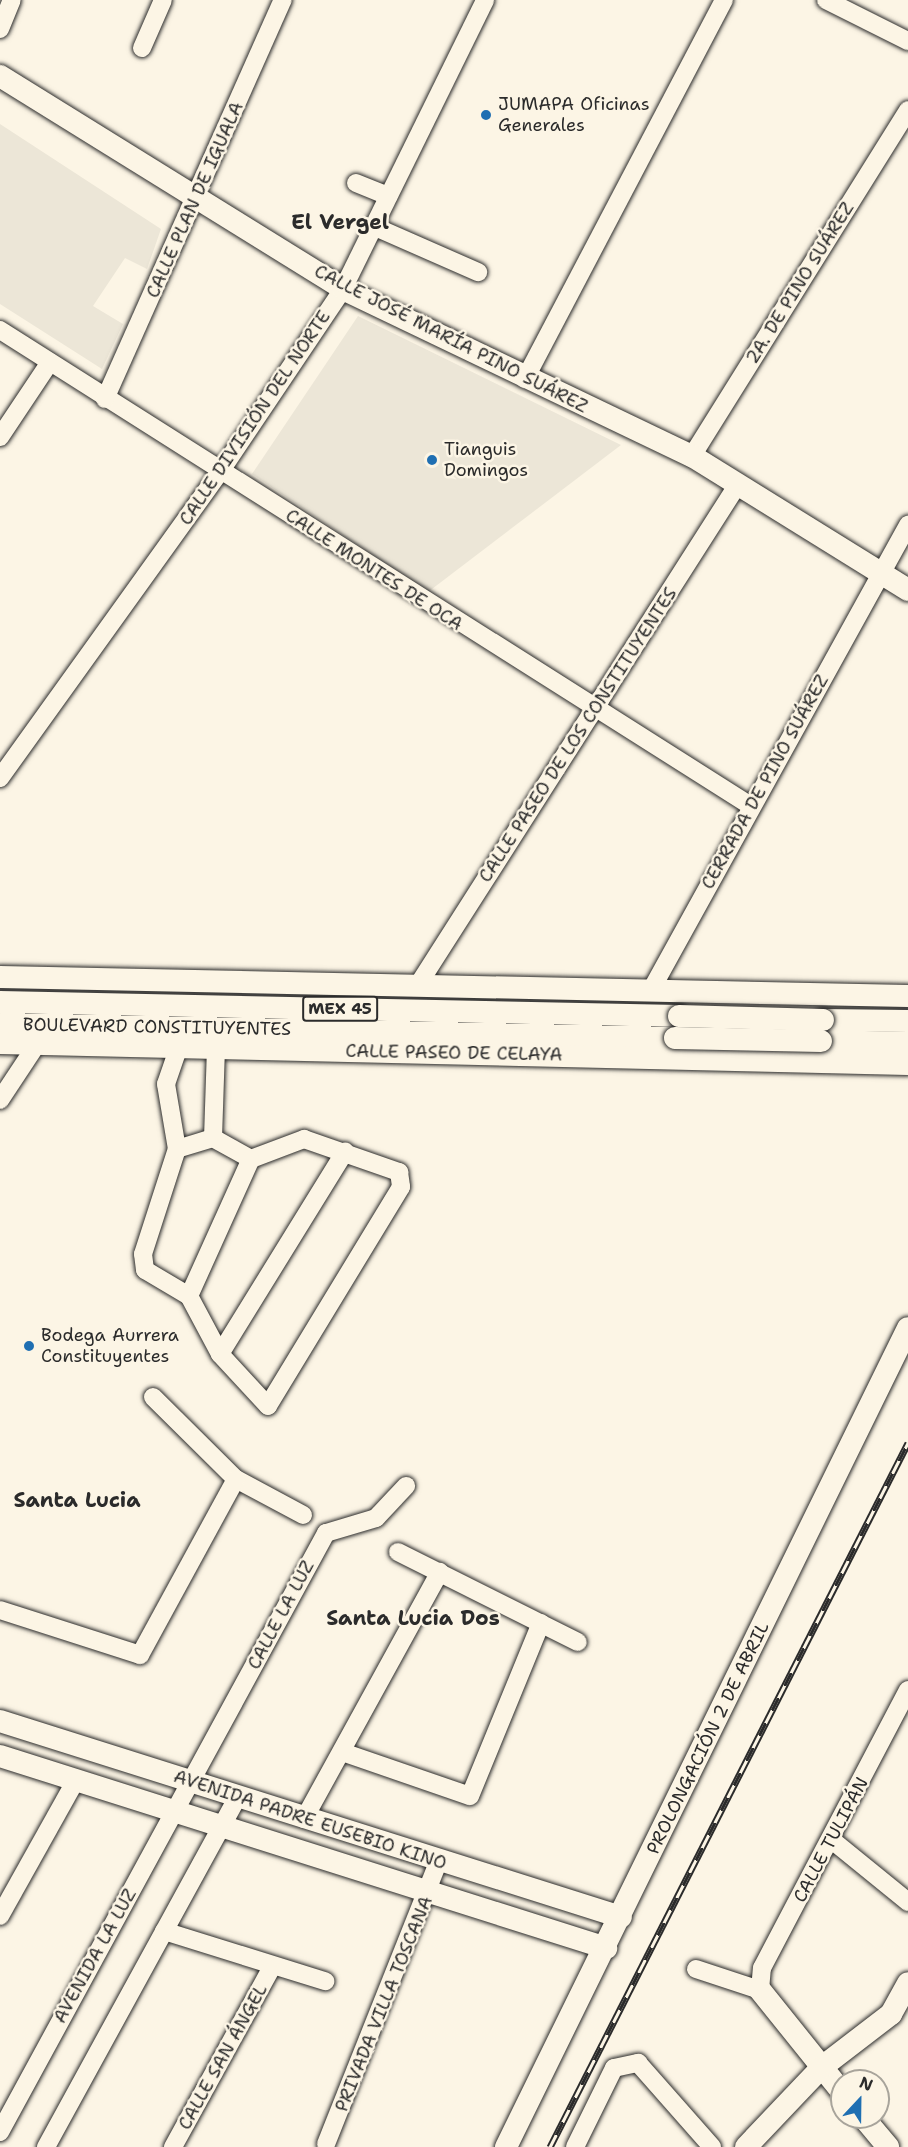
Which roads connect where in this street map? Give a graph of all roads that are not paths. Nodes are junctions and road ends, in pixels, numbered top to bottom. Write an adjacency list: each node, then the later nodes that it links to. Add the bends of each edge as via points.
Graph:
1 (12, 0): 7 (street)
2 (164, 0): 9 (street)
3 (284, 0): 14 (street, CALLE PLAN DE IGUALA)
4 (485, 0): 13 (street, CALLE DIVISIÓN DEL NORTE)
5 (724, 0): 20 (street)
6 (826, 0): 8 (street)
7 (0, 29)
8 (908, 41)
9 (142, 48)
10 (0, 76): 14 (main road, CALLE JOSÉ MARÍA PINO SUÁREZ)
11 (908, 110): 23 (street, 2A. DE PINO SUÁREZ)
12 (356, 183): 13 (street)
13 (388, 196): 15 (street, CALLE DIVISIÓN DEL NORTE)
14 (196, 199): 17 (main road, CALLE JOSÉ MARÍA PINO SUÁREZ); 21 (street, CALLE PLAN DE IGUALA)
15 (374, 226): 16 (street); 17 (street, CALLE DIVISIÓN DEL NORTE)
16 (478, 272)
17 (343, 289): 20 (main road, CALLE JOSÉ MARÍA PINO SUÁREZ); 24 (street, CALLE DIVISIÓN DEL NORTE)
18 (0, 330): 19 (street, CALLE MONTES DE OCA)
19 (50, 362): 21 (street, CALLE MONTES DE OCA); 22 (street)
20 (525, 379): 23 (main road, CALLE JOSÉ MARÍA PINO SUÁREZ)
21 (105, 399): 24 (street, CALLE MONTES DE OCA)
22 (0, 437)
23 (692, 456): 25 (main road, CALLE JOSÉ MARÍA PINO SUÁREZ)
24 (220, 472): 29 (street, CALLE MONTES DE OCA); 30 (street, CALLE DIVISIÓN DEL NORTE)
25 (738, 484): 27 (main road, CALLE JOSÉ MARÍA PINO SUÁREZ); 29 (street, CALLE PASEO DE LOS CONSTITUYENTES)
26 (908, 525): 27 (street, CERRADA DE PINO SUÁREZ)
27 (882, 574): 28 (main road, CALLE JOSÉ MARÍA PINO SUÁREZ); 32 (street, CERRADA DE PINO SUÁREZ)
28 (908, 590)
29 (595, 711): 32 (street, CALLE MONTES DE OCA); 34 (street, CALLE PASEO DE LOS CONSTITUYENTES)
30 (6, 758): 31 (street, CALLE DIVISIÓN DEL NORTE)
31 (0, 778)
32 (751, 806): 35 (street, CERRADA DE PINO SUÁREZ)
33 (0, 977): 34 (main road)
34 (418, 985): 35 (main road)
35 (650, 992): 36 (main road)
36 (686, 992): 37 (main road); 49 (street, via 700,998 709,1010 710,1030 704,1044)
37 (771, 994): 38 (main road); 50 (street, via 748,1025 754,1053)
38 (908, 996)
39 (0, 1002): 42 (main road, BOULEVARD CONSTITUYENTES / MEX 45)
40 (908, 1021): 43 (main road, MEX 45)
41 (0, 1024): 42 (main road, BOULEVARD CONSTITUYENTES / MEX 45)
42 (677, 1027): 43 (main road, MEX 45, bridge)
43 (822, 1030): 45 (main road, MEX 45)
44 (0, 1043): 46 (main road, CALLE PASEO DE CELAYA)
45 (908, 1043)
46 (37, 1044): 47 (main road, CALLE PASEO DE CELAYA); 52 (street)
47 (179, 1047): 48 (main road, CALLE PASEO DE CELAYA); 54 (street, via 166,1084)
48 (216, 1048): 49 (main road, CALLE PASEO DE CELAYA); 53 (street)
49 (685, 1059): 50 (main road, CALLE PASEO DE CELAYA)
50 (766, 1062): 51 (main road, CALLE PASEO DE CELAYA)
51 (908, 1064)
52 (0, 1100)
53 (213, 1138): 54 (street); 56 (street)
54 (177, 1149): 57 (street, via 143,1254 145,1270)
55 (345, 1152): 56 (street, via 304,1139); 59 (street); 59 (street, via 399,1172 400,1187 268,1406)
56 (251, 1159): 57 (street)
57 (189, 1296): 59 (street)
58 (908, 1328): 84 (main road, PROLONGACIÓN 2 DE ABRIL)
59 (220, 1354)
60 (153, 1397): 61 (street)
61 (236, 1479): 63 (street); 66 (street, via 140,1654)
62 (406, 1486): 74 (street, CALLE LA LUZ, via 376,1518 326,1533)
63 (303, 1515)
64 (398, 1552): 65 (street)
65 (440, 1572): 67 (street); 71 (street)
66 (0, 1610)
67 (541, 1623): 68 (street); 71 (street, via 470,1796)
68 (578, 1642)
69 (908, 1690): 79 (street, CALLE TULIPÁN)
70 (0, 1721): 74 (main road, AVENIDA PADRE EUSEBIO KINO)
71 (342, 1752): 77 (street)
72 (0, 1756): 73 (main road, AVENIDA PADRE EUSEBIO KINO)
73 (76, 1780): 76 (main road, AVENIDA PADRE EUSEBIO KINO); 83 (street)
74 (191, 1781): 75 (main road, AVENIDA PADRE EUSEBIO KINO); 76 (street, AVENIDA LA LUZ)
75 (237, 1797): 77 (main road, AVENIDA PADRE EUSEBIO KINO); 78 (street)
76 (174, 1813): 78 (main road, AVENIDA PADRE EUSEBIO KINO); 95 (street, AVENIDA LA LUZ)
77 (304, 1819): 80 (main road, AVENIDA PADRE EUSEBIO KINO)
78 (221, 1828): 81 (main road, AVENIDA PADRE EUSEBIO KINO); 85 (street)
79 (833, 1841): 82 (street); 91 (street, CALLE TULIPÁN, via 762,1968)
80 (438, 1862): 81 (street, PRIVADA VILLA TOSCANA); 84 (main road, AVENIDA PADRE EUSEBIO KINO)
81 (430, 1894): 86 (main road, AVENIDA PADRE EUSEBIO KINO); 96 (street, PRIVADA VILLA TOSCANA)
82 (908, 1902)
83 (0, 1916)
84 (621, 1917): 86 (main road, PROLONGACIÓN 2 DE ABRIL)
85 (164, 1931): 87 (street); 98 (street)
86 (606, 1948): 99 (main road, PROLONGACIÓN 2 DE ABRIL)
87 (272, 1967): 89 (street); 97 (street, CALLE SAN ÁNGEL)
88 (696, 1969): 91 (street)
89 (325, 1981)
90 (908, 1983): 92 (main road, via 891,2014)
91 (760, 1990): 92 (main road)
92 (822, 2067): 93 (main road); 102 (main road)
93 (830, 2077)
94 (873, 2129): 103 (main road)
95 (0, 2132)
96 (327, 2144)
97 (177, 2146)
98 (46, 2147)
99 (506, 2147)
100 (574, 2147): 101 (street, via 614,2068 638,2063)
101 (712, 2147)
102 (746, 2147)
103 (888, 2147)

